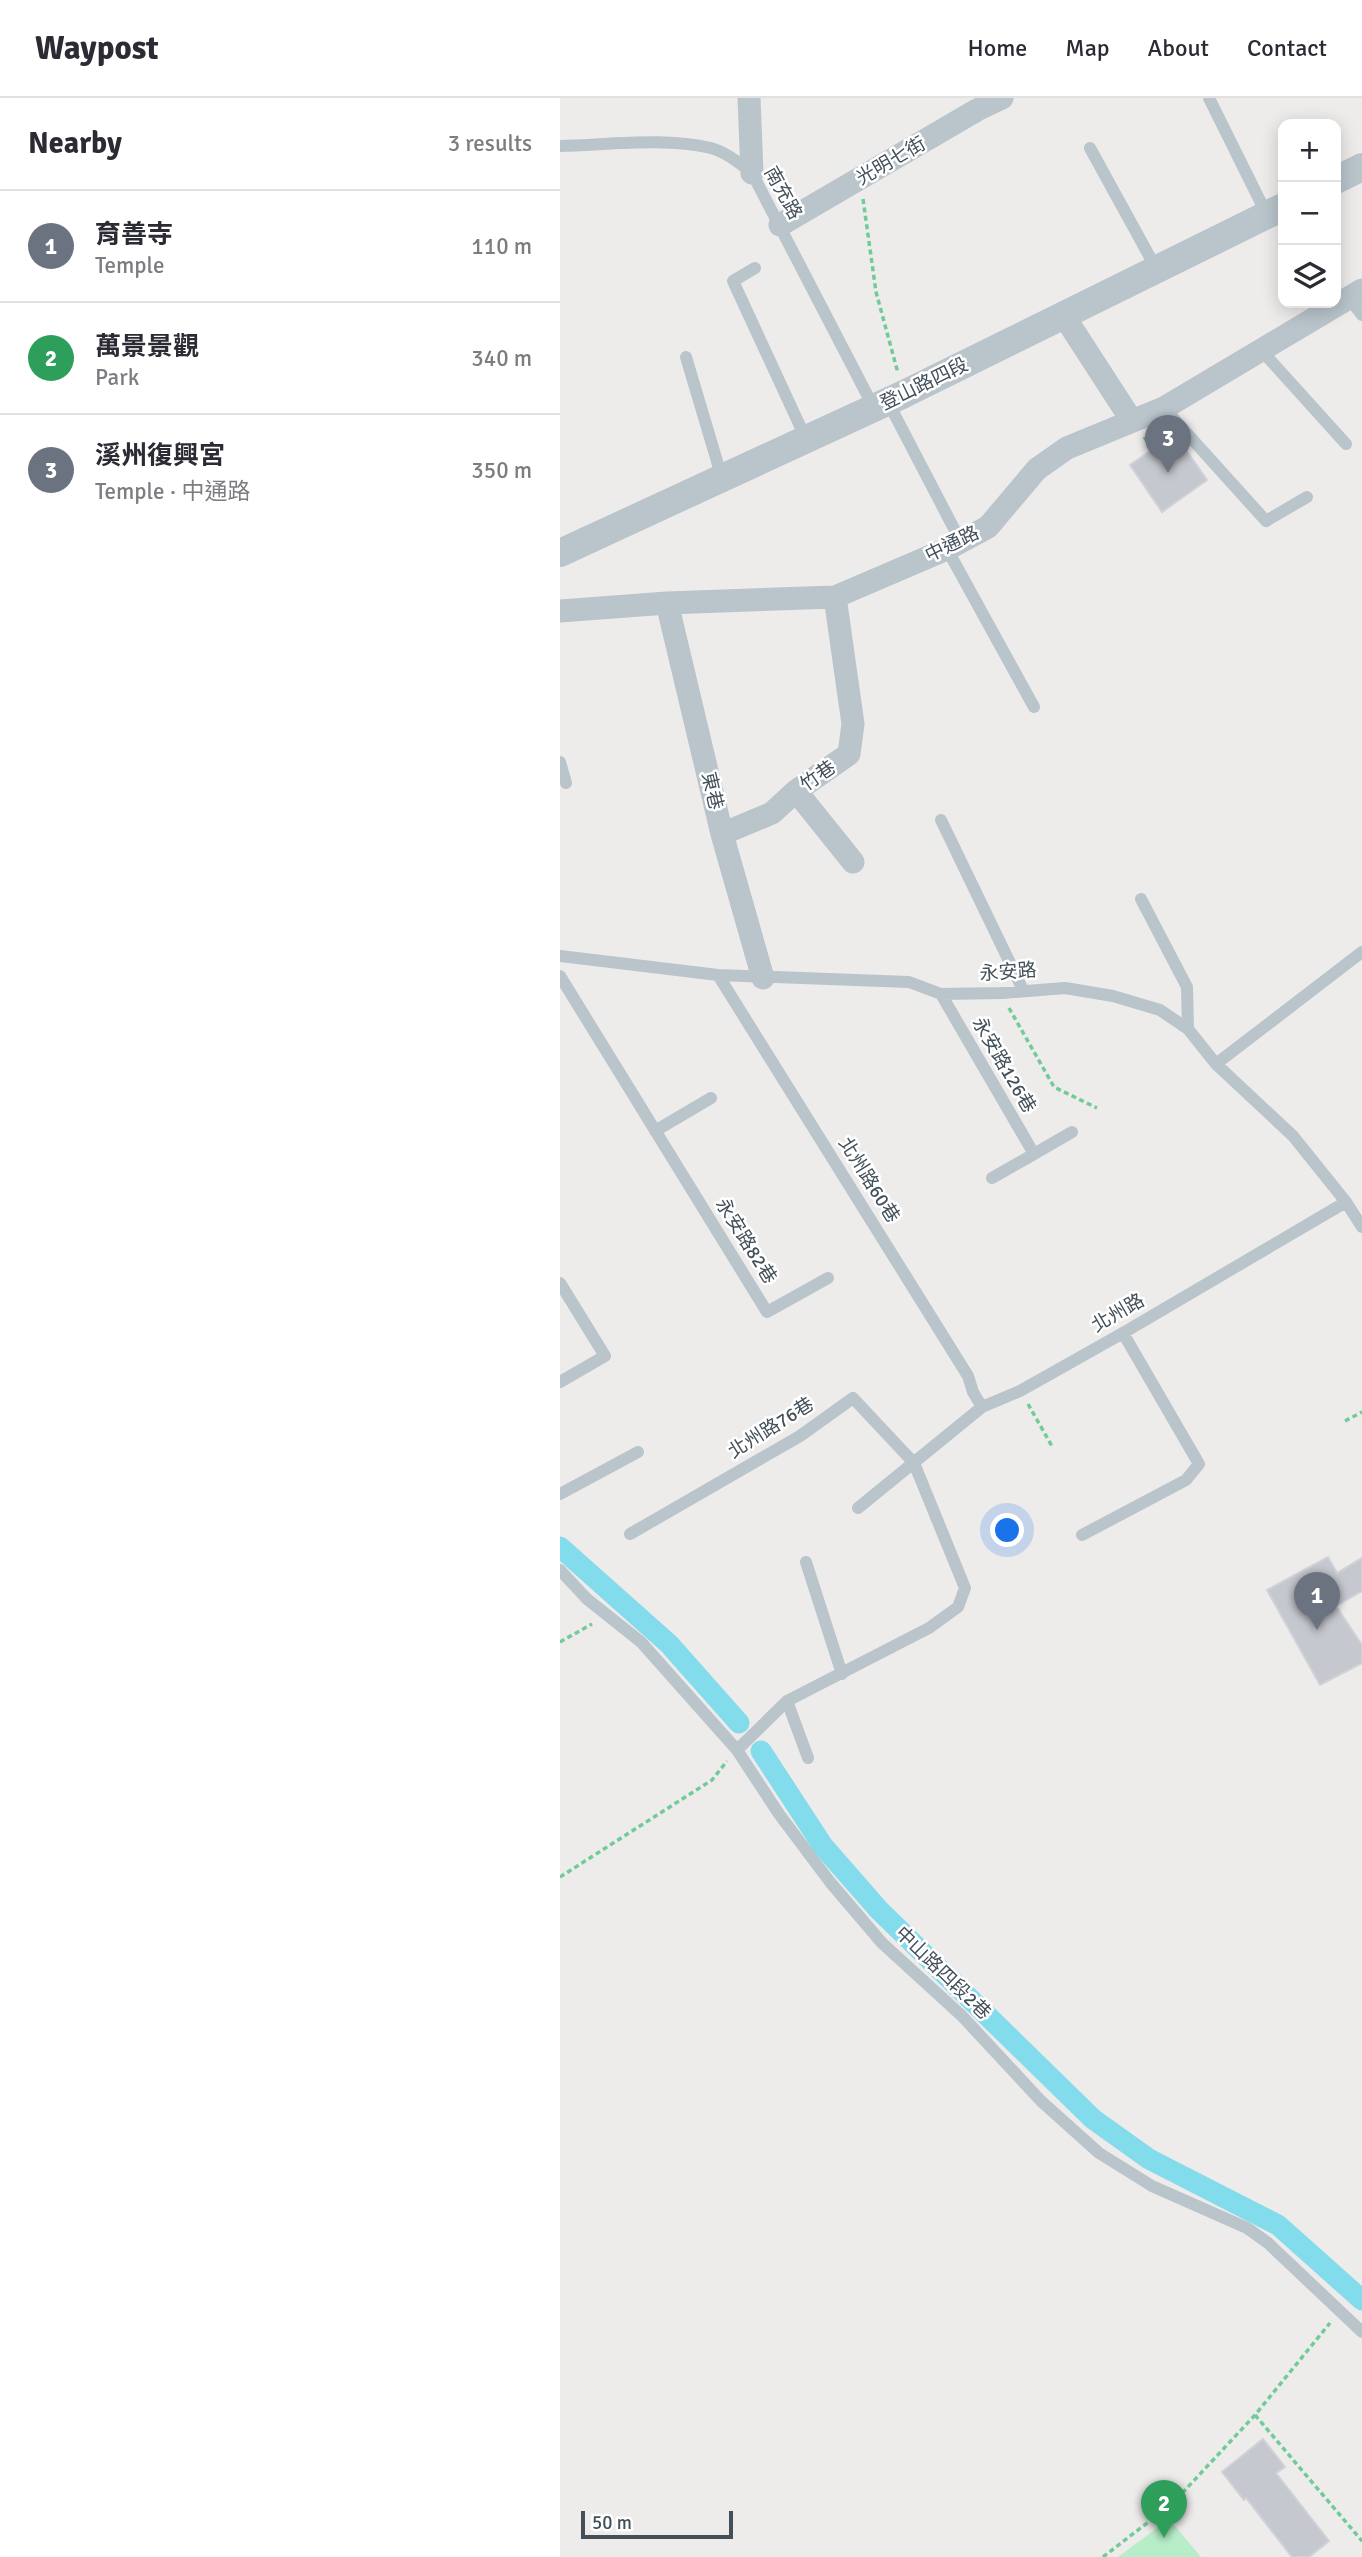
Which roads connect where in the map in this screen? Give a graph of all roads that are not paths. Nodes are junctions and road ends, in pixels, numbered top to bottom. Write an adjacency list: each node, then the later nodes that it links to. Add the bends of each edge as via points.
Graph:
1 (749, 98): 7 (street)
2 (1002, 98): 10 (street, 光明七街)
3 (1209, 98): 9 (lane)
4 (560, 146): 7 (lane, 南充路, via 678,143 713,149)
5 (1090, 148): 12 (lane)
6 (1362, 167): 8 (street)
7 (752, 173): 10 (lane, 南充路)
8 (1341, 178)
9 (1275, 211): 12 (street, 登山路四段)
10 (780, 225): 17 (lane, 南充路)
11 (755, 268): 20 (lane, via 733,281)
12 (1157, 270): 14 (street, 登山路四段)
13 (1358, 301): 15 (street, 中通路)
14 (1064, 316): 17 (street, 登山路四段); 19 (street)
15 (1262, 351): 18 (street, 中通路); 21 (lane)
16 (686, 357): 22 (lane)
17 (889, 401): 20 (street, 登山路四段); 24 (lane, 南充路)
18 (1164, 408): 19 (street, 中通路); 23 (lane, via 1266,522)
19 (1138, 429): 24 (street, 中通路, via 1067,448 1038,468 988,527)
20 (806, 439): 22 (street, 登山路四段)
21 (1346, 444)
22 (722, 478): 25 (street, 登山路四段)
23 (1307, 497)
24 (954, 546): 26 (street, 中通路); 29 (lane, 南充路)
25 (560, 552)
26 (835, 597): 27 (street, 中通路); 32 (street, 竹巷, via 853,724 849,754)
27 (667, 603): 28 (street, 中通路); 34 (street, 東巷)
28 (560, 611)
29 (1034, 707)
30 (560, 761): 31 (lane)
31 (566, 783)
32 (796, 791): 34 (street, 竹巷, via 772,813); 35 (street)
33 (941, 820): 42 (lane)
34 (722, 834): 41 (street, 東巷)
35 (853, 862)
36 (1141, 899): 44 (lane, via 1187,987)
37 (1362, 953): 45 (lane)
38 (560, 956): 39 (lane, 永安路)
39 (718, 975): 41 (lane, 永安路); 57 (lane, 北州路60巷, via 968,1376)
40 (560, 976): 47 (lane, 永安路82巷)
41 (763, 978): 43 (lane, 永安路, via 909,982)
42 (1023, 990): 43 (lane, 永安路); 44 (lane, 永安路, via 1065,988 1113,996 1160,1010)
43 (941, 994): 49 (lane, 永安路126巷)
44 (1188, 1029): 45 (lane, 永安路)
45 (1216, 1064): 51 (lane, 永安路, via 1293,1136)
46 (711, 1098): 47 (lane)
47 (655, 1131): 53 (lane, 永安路82巷, via 767,1312)
48 (1072, 1132): 49 (lane)
49 (1034, 1154): 50 (lane)
50 (992, 1178)
51 (1346, 1202): 52 (lane, 永安路); 55 (lane, 北州路)
52 (1362, 1227)
53 (828, 1278)
54 (560, 1283): 56 (lane, via 605,1356)
55 (1123, 1333): 57 (lane, 北州路); 63 (lane, via 1199,1464 1186,1480)
56 (560, 1381)
57 (982, 1407): 59 (lane, 北州路)
58 (638, 1452): 60 (lane)
59 (914, 1463): 61 (lane, 北州路); 62 (lane, 北州路76巷, via 853,1398 800,1436); 66 (lane, via 965,1588 958,1607 929,1628)
60 (560, 1494)
61 (858, 1508)
62 (630, 1534)
63 (1082, 1535)
64 (806, 1562): 66 (lane)
65 (560, 1570): 68 (lane, 中山路四段2巷, via 587,1599 641,1642)
66 (842, 1674): 67 (lane)
67 (787, 1701): 68 (lane); 69 (lane)
68 (737, 1750): 70 (lane, 中山路四段2巷, via 864,1923 962,2016 1041,2101 1099,2153 1152,2186 1247,2228 1268,2243)
69 (808, 1758)
70 (1362, 2332)

